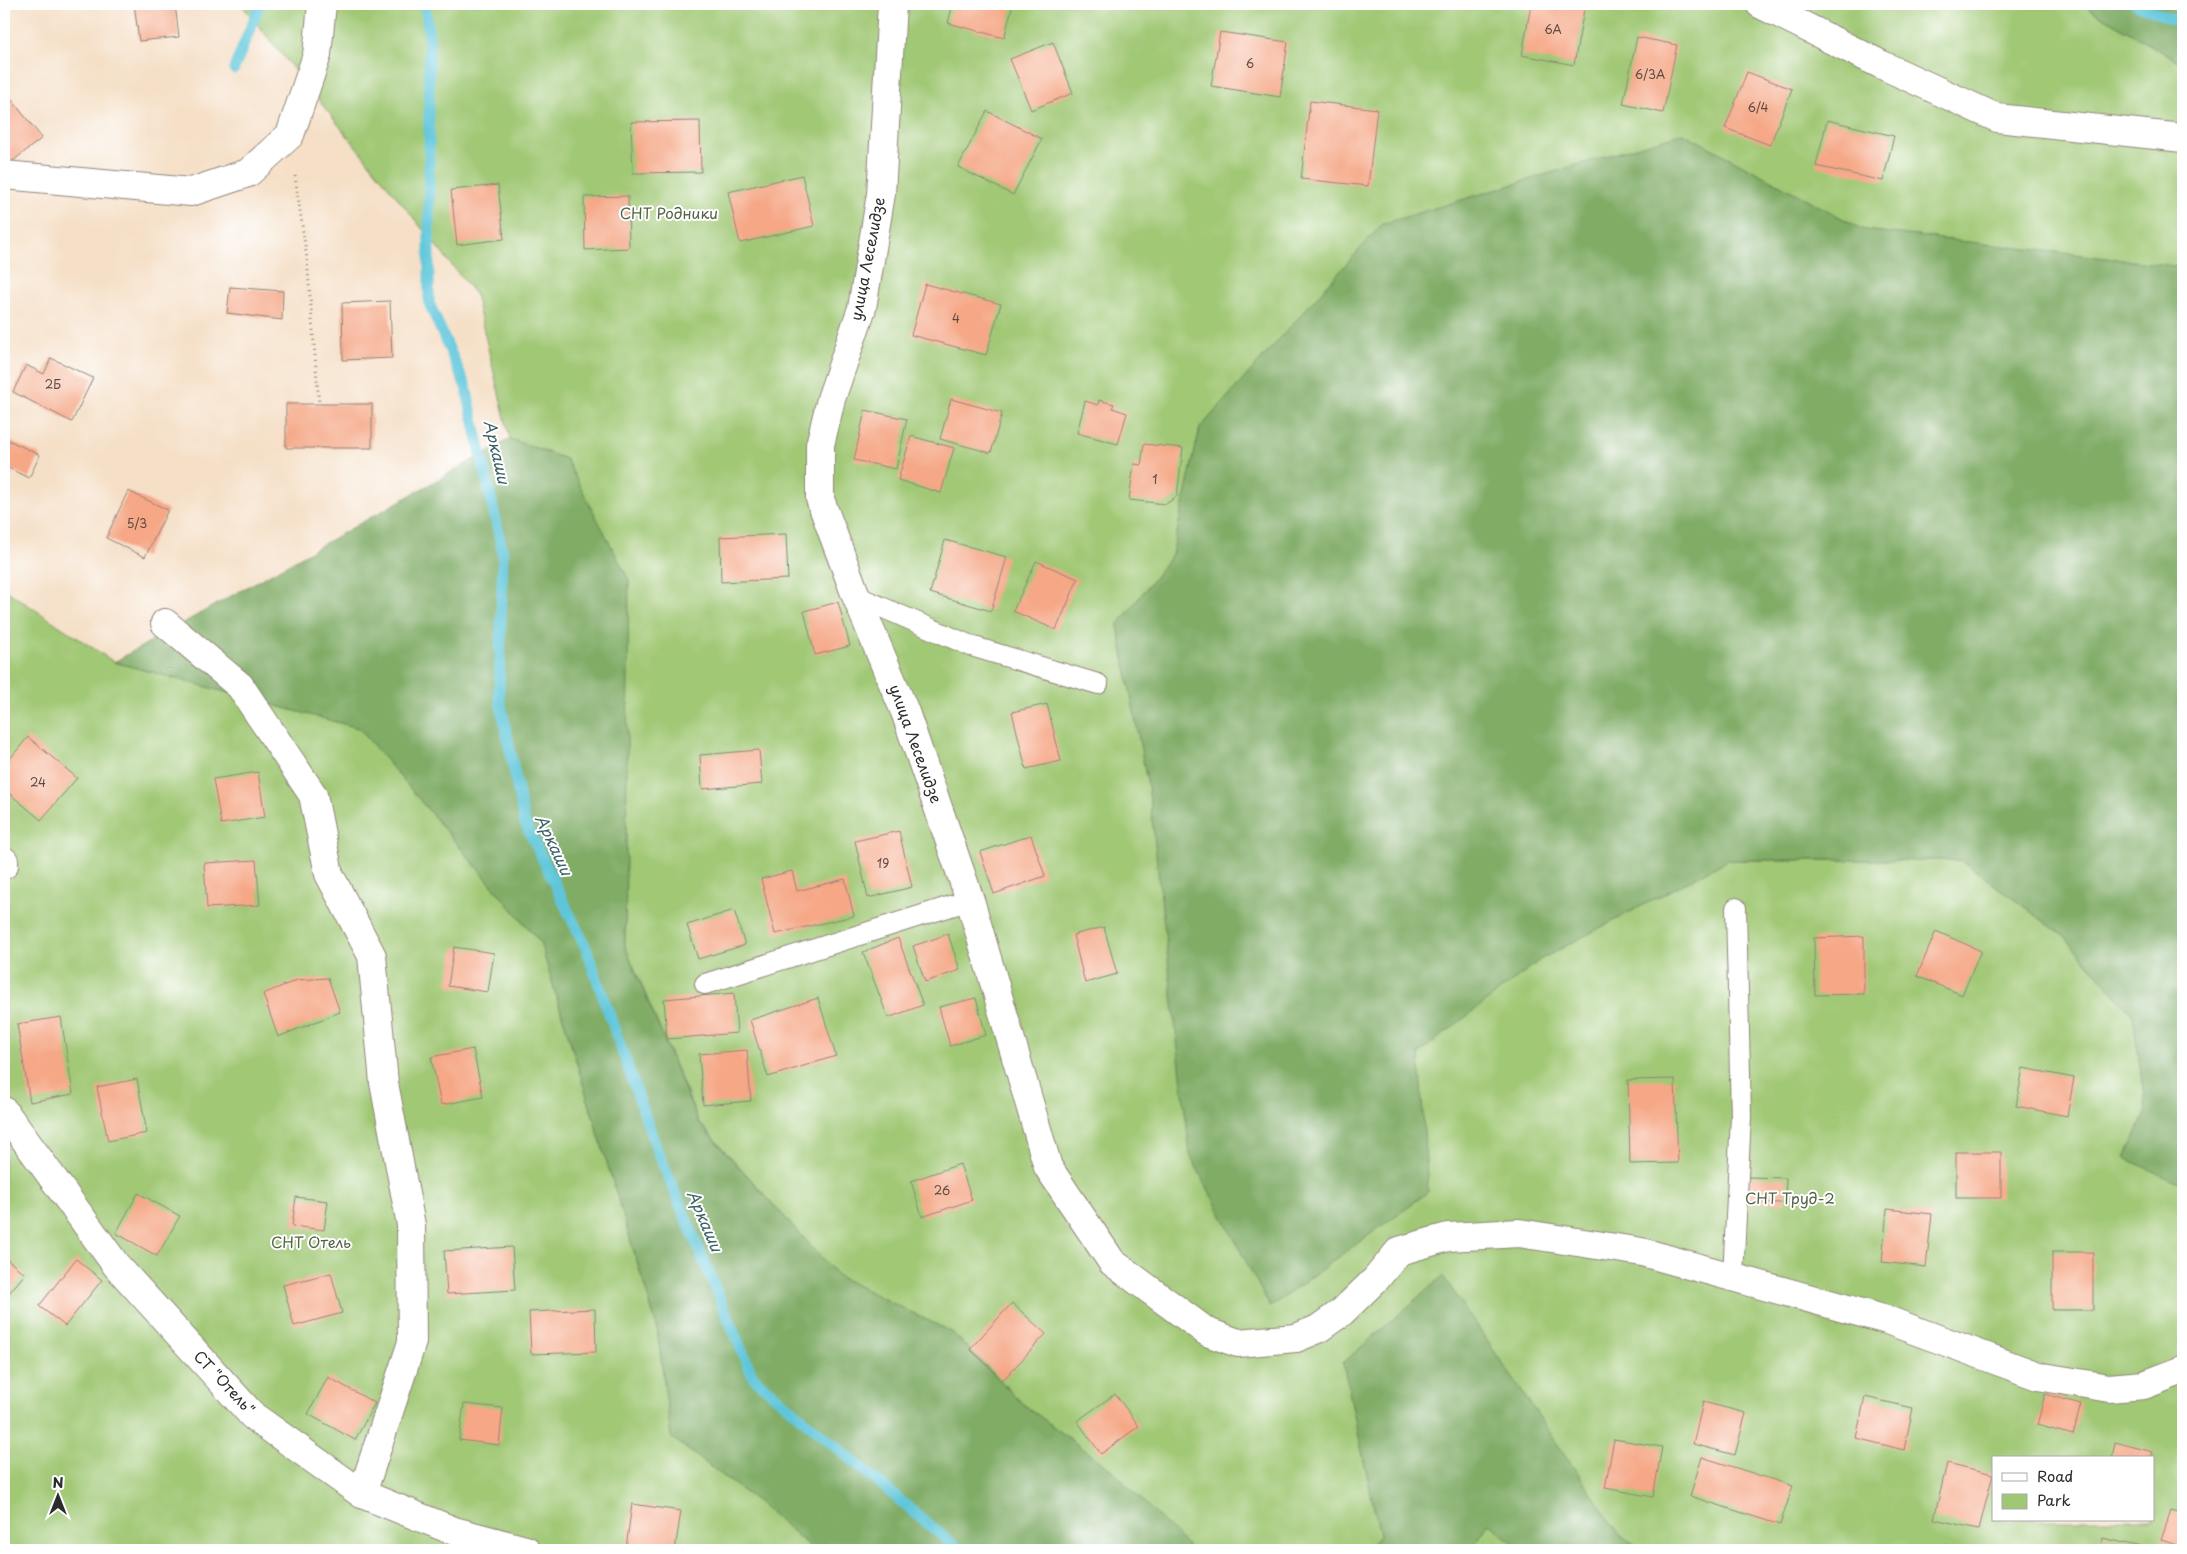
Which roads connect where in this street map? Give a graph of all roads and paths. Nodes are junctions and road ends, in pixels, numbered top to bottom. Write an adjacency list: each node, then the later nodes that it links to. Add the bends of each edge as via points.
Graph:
1 (322, 4): 4 (street, via 317,55)
2 (892, 4): 8 (street, улица Леселидзе, via 881,194 866,289 830,398 820,445 820,499)
3 (1760, 4): 5 (street, via 1996,118)
4 (290, 134): 6 (street, via 248,173 191,192); 7 (path, via 307,259)
5 (2183, 138)
6 (4, 175)
7 (319, 404)
8 (856, 596): 10 (lane, via 972,646); 11 (street, улица Леселидзе, via 905,712)
9 (165, 623): 17 (street, via 240,686 313,795 329,874 372,956 384,1083 411,1225 412,1342)
10 (1098, 684)
11 (970, 900): 13 (lane); 15 (street, улица Леселидзе, via 1048,1167 1112,1262 1207,1332 1238,1343 1296,1338 1318,1329 1342,1312 1399,1251 1448,1238 1519,1233 1642,1252)
12 (1736, 908): 15 (lane, via 1741,1116)
13 (705, 984)
14 (4, 1111): 17 (street, СТ "Отель", via 116,1265 253,1416)
15 (1733, 1277): 16 (street, улица Леселидзе, via 1887,1320 2038,1376 2109,1388 2144,1385)
16 (2183, 1370)
17 (362, 1494): 18 (street, СТ "Отель", via 454,1531)
18 (526, 1550)

